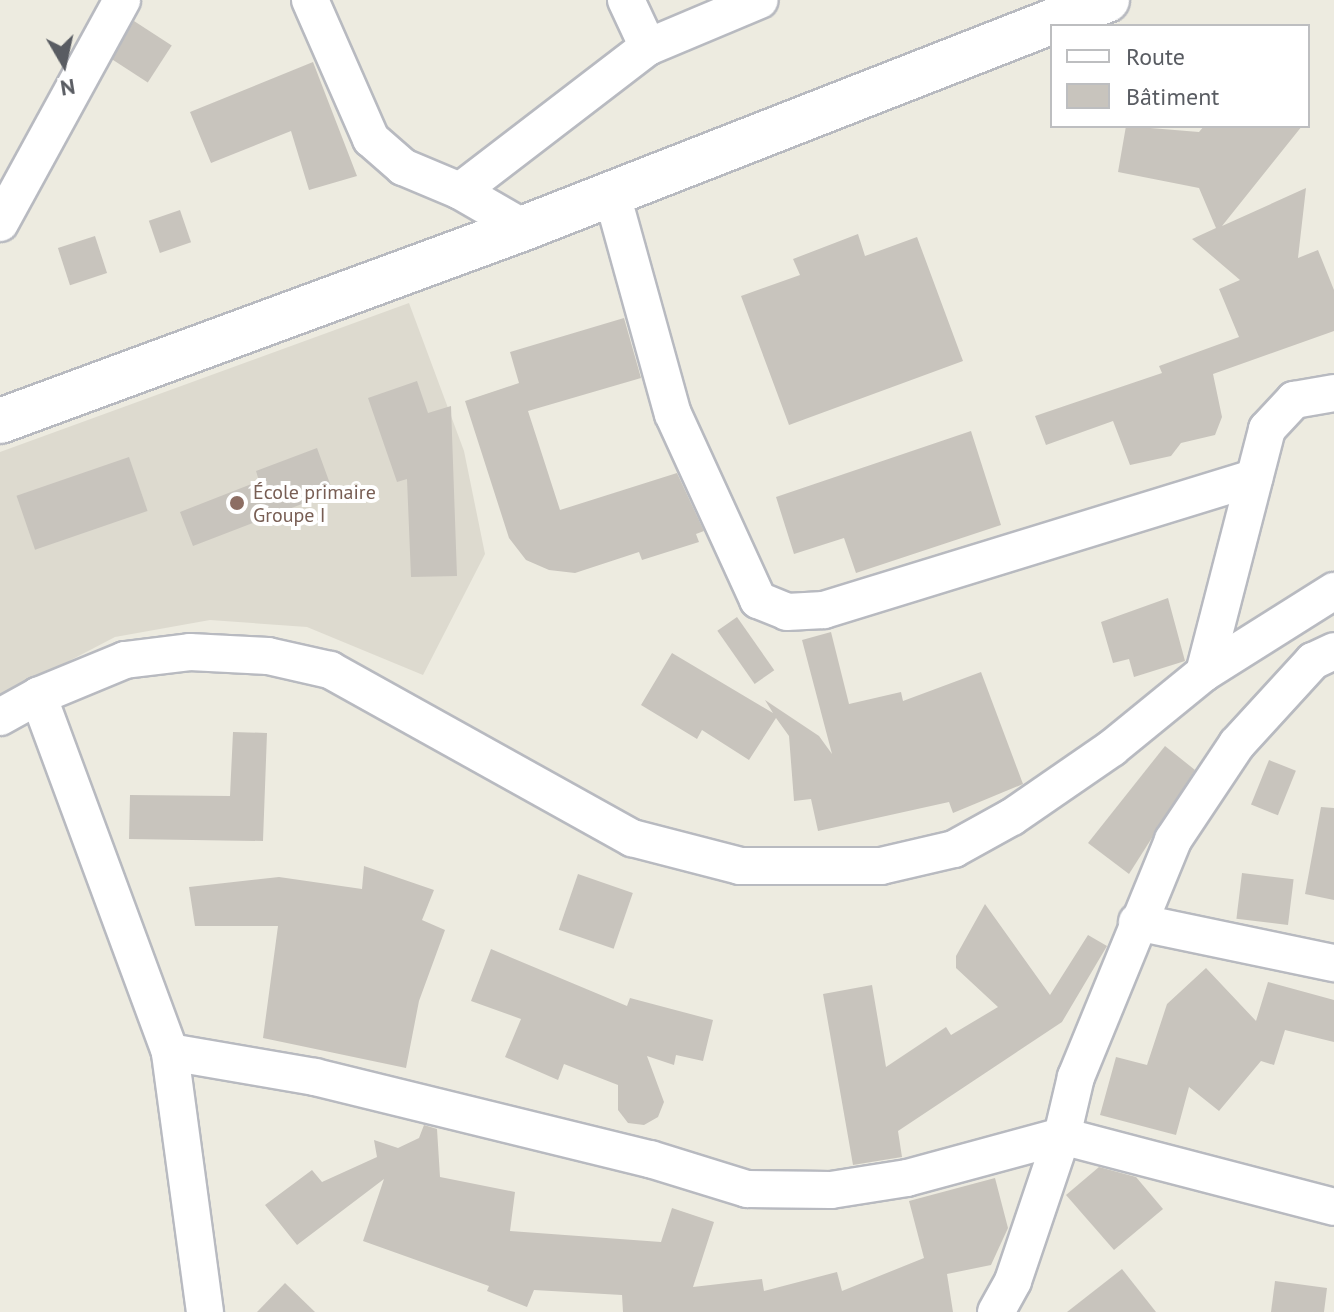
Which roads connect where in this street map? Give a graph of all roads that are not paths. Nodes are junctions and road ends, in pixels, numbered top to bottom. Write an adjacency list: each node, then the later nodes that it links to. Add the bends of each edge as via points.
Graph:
1 (122, 0): 9 (street)
2 (310, 0): 7 (street, via 371,139 403,167)
3 (626, 0): 6 (street)
4 (760, 0): 6 (street)
5 (1107, 0): 8 (street)
6 (648, 47): 7 (street)
7 (460, 191): 10 (street)
8 (611, 191): 10 (street); 13 (street, via 673,414 758,600 787,612 824,610)
9 (0, 223)
10 (524, 228): 12 (street)
11 (1334, 393): 13 (street, via 1294,400 1280,409 1267,429)
12 (0, 421)
13 (1254, 478): 16 (street)
14 (1334, 591): 16 (street)
15 (1334, 651): 19 (street, via 1313,661 1237,744 1173,840)
16 (1204, 673): 17 (street, via 1112,748 1012,817 954,849 881,866 800,870 740,866 632,838 330,670 268,656 190,652 125,660)
17 (38, 696): 18 (street); 21 (street)
18 (0, 717)
19 (1137, 922): 20 (street); 22 (street, via 1076,1077)
20 (1334, 963)
21 (170, 1052): 22 (street, via 315,1077 650,1159 747,1189 831,1190 907,1178); 24 (street)
22 (1062, 1136): 23 (street); 25 (street, via 1013,1281)
23 (1334, 1207)
24 (205, 1312)
25 (996, 1312)

